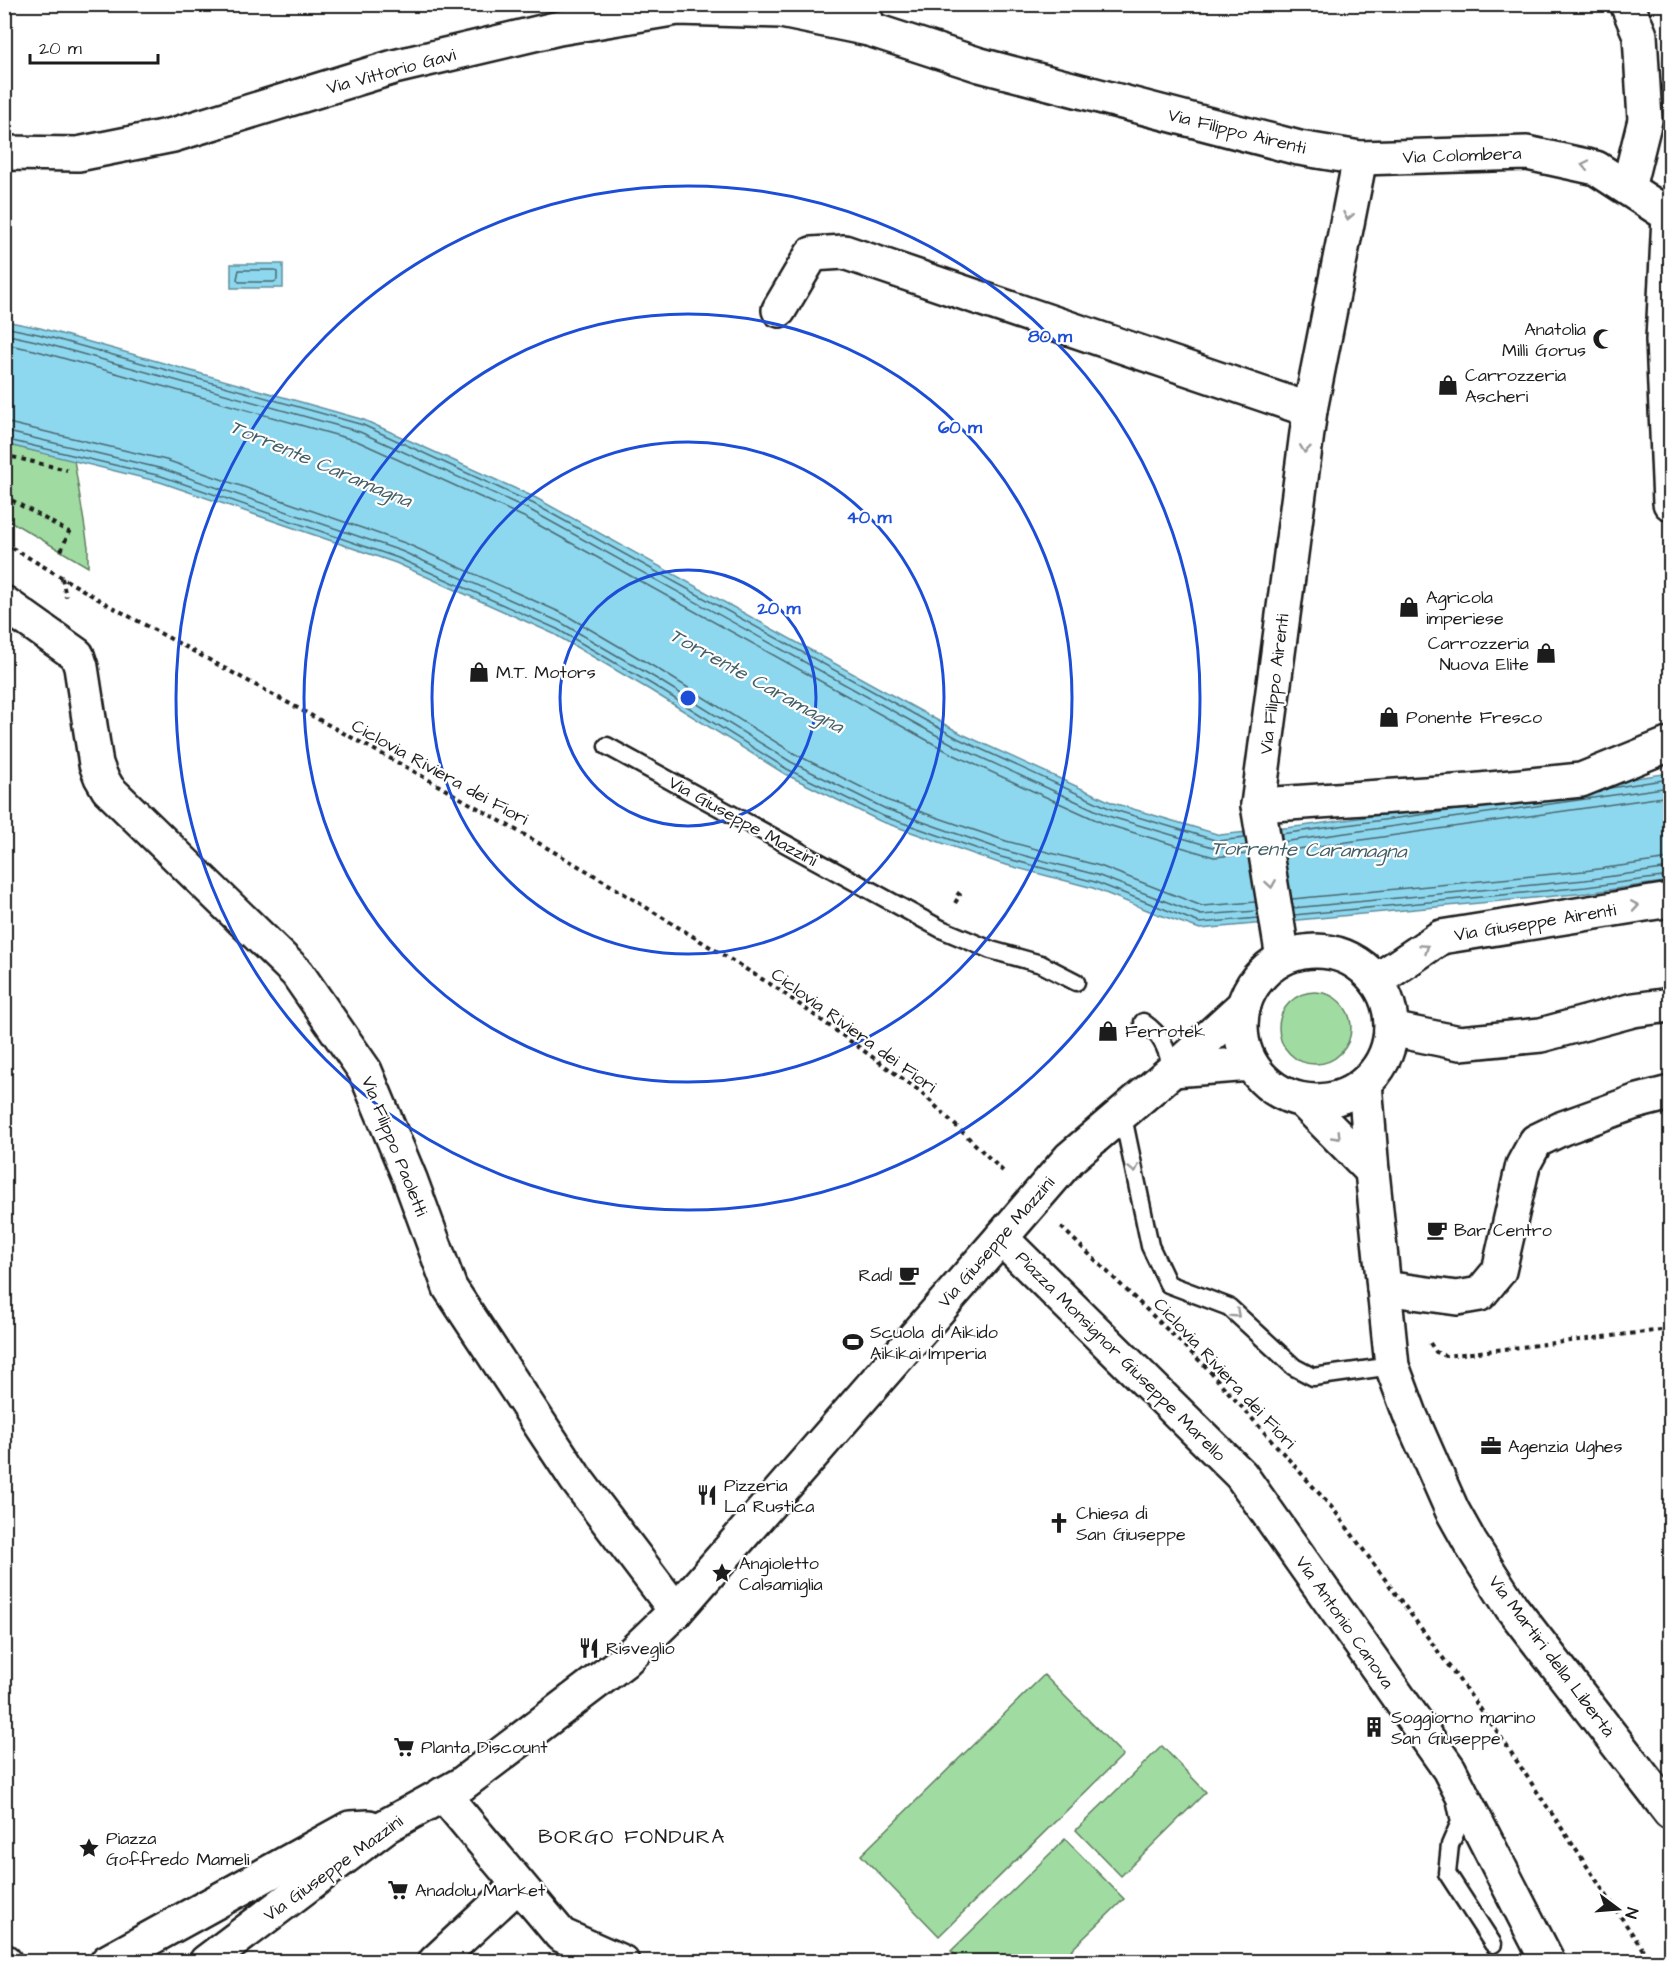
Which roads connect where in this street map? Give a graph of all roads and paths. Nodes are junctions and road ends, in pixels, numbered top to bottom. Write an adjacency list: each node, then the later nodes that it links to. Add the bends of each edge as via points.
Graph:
1 (1628, 4): 6 (street, via 1640,34 1645,120)
2 (781, 11): 3 (street, Via Filippo Airenti); 4 (street, Via Vittorio Gavi, via 678,8 559,28 394,67 173,135 78,154)
3 (865, 17): 5 (street, Via Filippo Airenti, via 980,65 1299,148)
4 (4, 153)
5 (1359, 158): 6 (street, Via Colombera, one-way to 5, via 1596,168 1527,153); 9 (street, Via Filippo Airenti, one-way to 9)
6 (1628, 188): 7 (street, Via Colombera)
7 (1670, 216): 13 (street, Via Colombera, via 1663,340)
8 (779, 310): 9 (street, via 812,254 844,252)
9 (1310, 410): 19 (street, Via Filippo Airenti, one-way to 19)
10 (4, 455): 11 (path)
11 (67, 470)
12 (4, 496): 15 (path, via 69,532)
13 (1671, 503)
14 (4, 543): 35 (path, Ciclovia Riviera dei Fiori, via 589,872 778,989 921,1092)
15 (61, 551)
16 (4, 603): 42 (street, Via Filippo Paoletti, via 77,655 96,764 108,789 297,973 365,1071 450,1288 576,1479)
17 (1671, 744): 19 (street, via 1581,780)
18 (607, 746): 23 (lane, Via Giuseppe Mazzini, via 940,929 991,950 1041,964)
19 (1258, 805): 21 (street, Via Filippo Airenti, one-way to 21)
20 (1671, 900): 22 (street, Via Giuseppe Airenti, one-way to 20, via 1441,937)
21 (1281, 946): 22 (street, via 1334,953 1358,963); 24 (street, via 1252,986)
22 (1377, 981): 27 (street, via 1388,1004)
23 (1076, 982)
24 (1244, 1005): 28 (street, via 1243,1045); 29 (street, Via Giuseppe Mazzini)
25 (1671, 1005): 27 (street, via 1634,1010 1541,1035 1460,1043)
26 (1143, 1022): 29 (lane, via 1165,1044)
27 (1391, 1029): 30 (street, via 1388,1049 1379,1068)
28 (1251, 1064): 29 (street); 32 (street, via 1273,1088)
29 (1173, 1070): 33 (street, Via Giuseppe Mazzini)
30 (1365, 1083): 32 (street, via 1347,1095 1325,1101); 34 (street, Via Martiri della Libertà)
31 (1671, 1093): 37 (street, via 1635,1102 1536,1141 1523,1165 1499,1271 1480,1294 1457,1298)
32 (1302, 1100): 34 (street, one-way to 34)
33 (1122, 1112): 35 (street, Via Giuseppe Mazzini, via 1070,1158); 40 (lane, one-way to 40, via 1150,1246 1168,1284 1229,1307 1294,1367 1313,1377)
34 (1371, 1171): 37 (street, Via Martiri della Libertà)
35 (1033, 1200): 36 (street, Via Giuseppe Mazzini); 54 (path, Ciclovia Riviera dei Fiori, via 1205,1366 1334,1510 1496,1730)
36 (1001, 1238): 41 (street, Piazza Monsignor Giuseppe Marello); 42 (street, Via Giuseppe Mazzini)
37 (1384, 1288): 40 (street, Via Martiri della Libertà)
38 (1671, 1329): 39 (path)
39 (1509, 1348)
40 (1392, 1366): 45 (street, Via Martiri della Libertà, via 1411,1418 1471,1544 1512,1608)
41 (1241, 1474): 43 (street, Via Antonio Canova)
42 (676, 1611): 44 (street, Via Giuseppe Mazzini, via 624,1661 462,1784)
43 (1449, 1769): 48 (lane, via 1460,1822 1450,1845 1447,1873); 53 (street, Via Antonio Canova)
44 (443, 1794): 46 (street, Via Giuseppe Mazzini); 47 (street)
45 (1671, 1812)
46 (386, 1826): 49 (street, via 350,1828); 50 (street, Via Giuseppe Mazzini)
47 (509, 1874): 51 (street); 52 (street, via 561,1935)
48 (1493, 1944)
49 (106, 1962)
50 (206, 1962)
51 (435, 1962)
52 (622, 1962)
53 (1548, 1962)
54 (1651, 1962)

